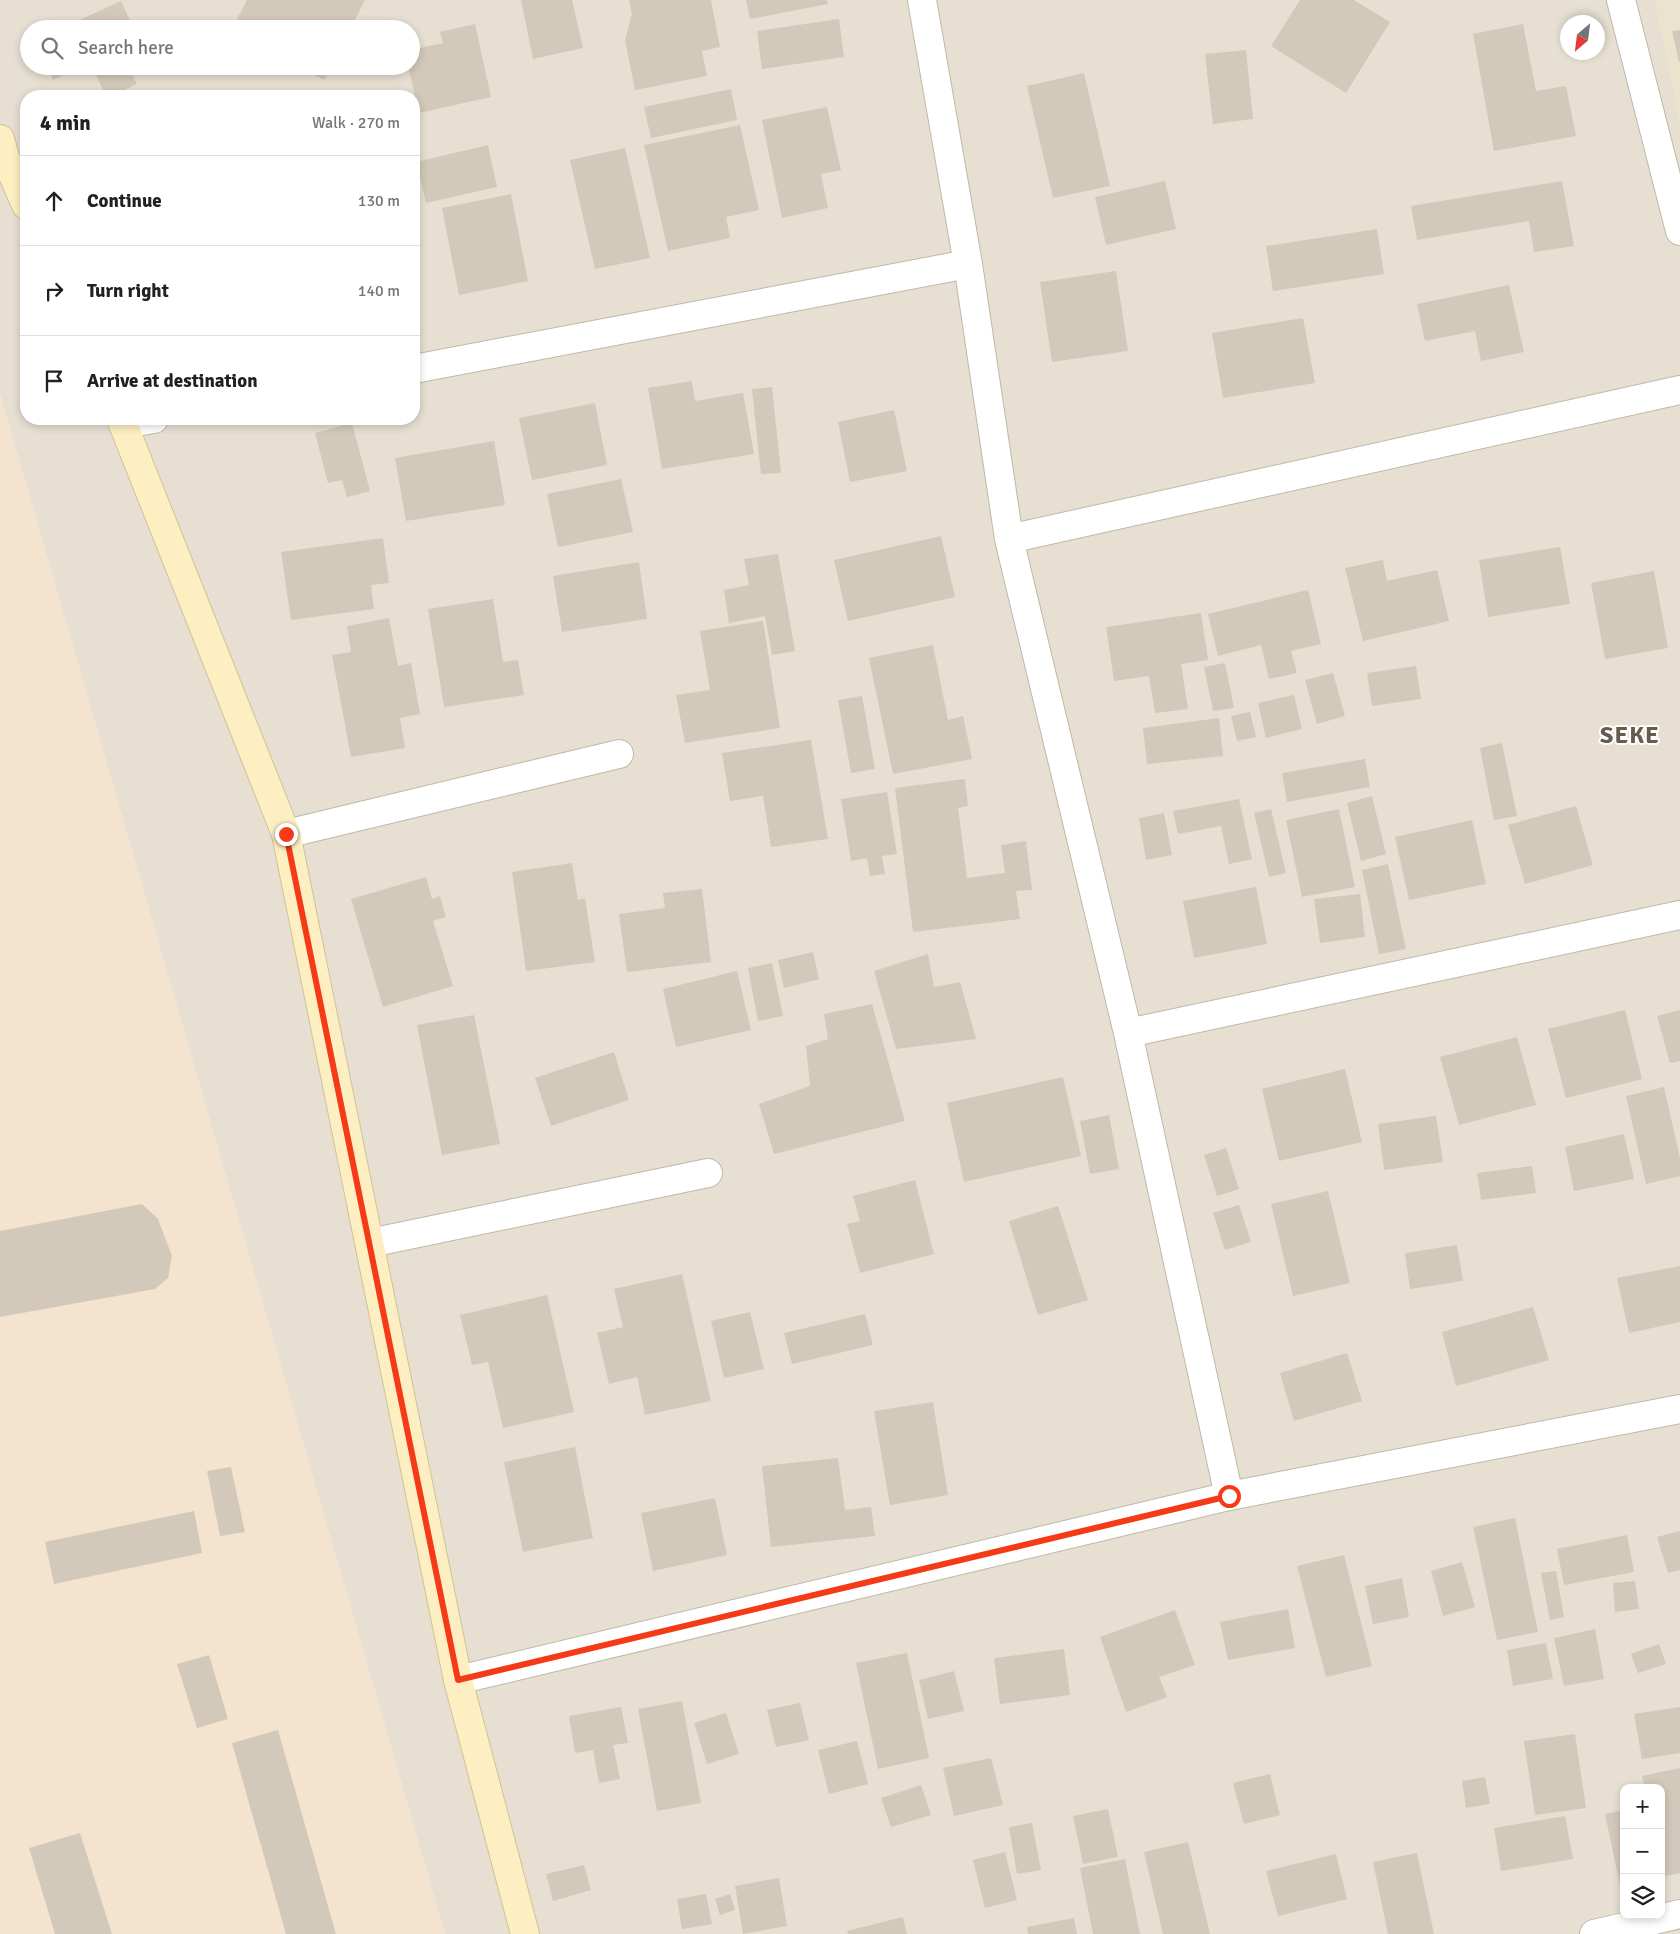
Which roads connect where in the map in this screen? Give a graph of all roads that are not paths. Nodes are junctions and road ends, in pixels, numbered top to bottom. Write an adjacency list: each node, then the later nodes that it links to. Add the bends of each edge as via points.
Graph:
1 (922, 0): 6 (street)
2 (1621, 0): 5 (street)
3 (0, 139): 4 (street)
4 (20, 191)
5 (1680, 231)
6 (968, 264): 7 (street); 10 (street)
7 (420, 368)
8 (1680, 390): 10 (street)
9 (123, 425): 12 (street)
10 (1010, 539): 14 (street)
11 (619, 754): 12 (street)
12 (286, 834): 16 (street)
13 (1680, 915): 14 (street)
14 (1128, 1033): 18 (street)
15 (708, 1172): 16 (street)
16 (370, 1243): 19 (street)
17 (1680, 1409): 18 (street)
18 (1229, 1496): 19 (street)
19 (458, 1680): 21 (street)
20 (1680, 1914): 22 (street)
21 (525, 1934)
22 (1594, 1934)

